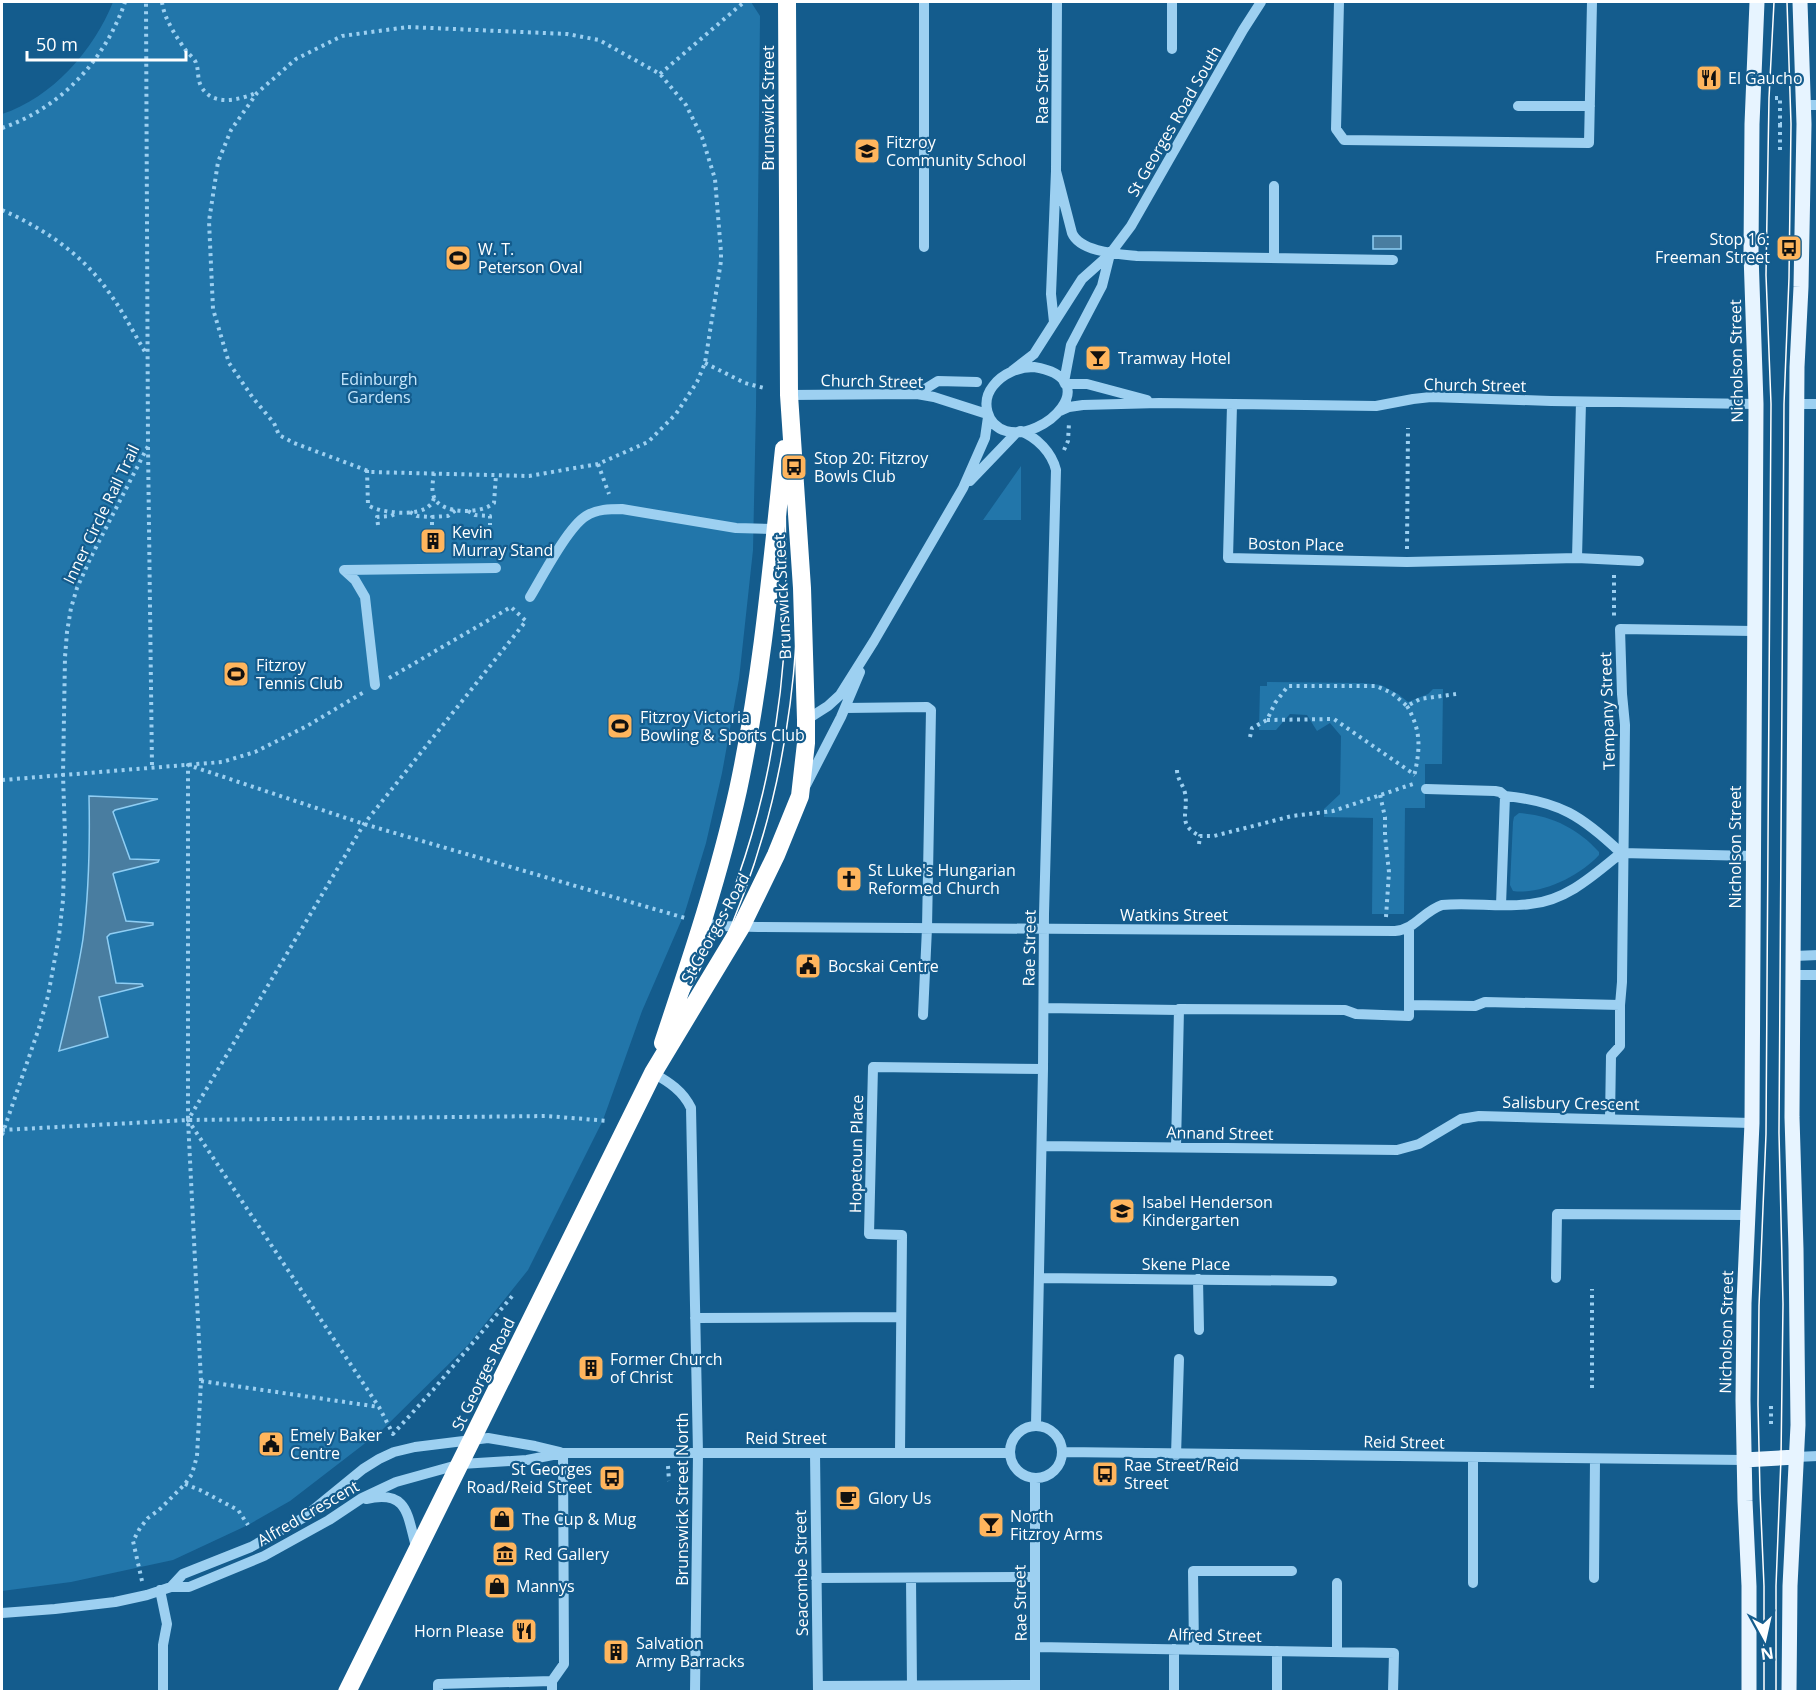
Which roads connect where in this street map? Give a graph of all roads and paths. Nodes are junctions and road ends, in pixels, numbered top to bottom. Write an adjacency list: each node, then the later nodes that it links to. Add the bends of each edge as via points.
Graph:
1 (126, 2): 23 (path, via 109,39 88,70 31,116)
2 (146, 2): 33 (path, Inner Circle Rail Trail)
3 (162, 2): 16 (path, via 169,22 197,64 205,91 230,101)
4 (744, 2): 15 (path)
5 (787, 2): 40 (highway, Brunswick Street)
6 (924, 2): 28 (street)
7 (1057, 2): 25 (street, Rae Street)
8 (1172, 2): 14 (street)
9 (1261, 2): 29 (street, St Georges Road South, via 1134,220)
10 (1339, 2): 20 (street, via 1336,129 1344,140 1589,143)
11 (1592, 2): 20 (street)
12 (1757, 2): 43 (main road, Nicholson Street, via 1751,254)
13 (1800, 2): 18 (main road)
14 (1172, 49)
15 (660, 74): 16 (path, via 600,40 567,34 408,27 342,36 296,59); 34 (path, via 686,105 702,137 715,179 722,252)
16 (257, 93): 53 (path, via 231,130 218,162 209,220 213,309 229,363 279,435)
17 (1775, 98): 21 (path, via 1780,98)
18 (1811, 105): 44 (main road)
19 (1518, 106): 20 (street)
20 (1590, 106)
21 (1780, 124): 22 (path); 24 (path)
22 (1785, 124)
23 (2, 128)
24 (1780, 150)
25 (1056, 171): 29 (street, Rae Street, via 1075,240); 32 (street, Rae Street, via 1051,294)
26 (1274, 186): 30 (street)
27 (2, 210): 33 (path, via 76,254 108,290)
28 (924, 247)
29 (1110, 254): 30 (street); 32 (street, St Georges Road South, via 1082,279); 37 (street, St Georges Road South, via 1102,286 1071,345)
30 (1274, 258): 31 (street)
31 (1393, 260)
32 (1054, 322): 35 (street, St Georges Road South, via 1034,354)
33 (147, 356): 51 (path, Inner Circle Rail Trail)
34 (705, 363): 38 (path); 52 (path, via 676,414 648,442)
35 (1012, 372): 37 (street, via 1039,368 1057,374); 48 (street, via 991,389)
36 (977, 382): 39 (street, via 938,381)
37 (1065, 383): 42 (street, Church Street, via 1088,384); 47 (street, via 1067,398)
38 (764, 388)
39 (917, 394): 40 (street, Church Street); 48 (street, Church Street)
40 (789, 395): 68 (highway, Brunswick Street); 82 (highway, Brunswick Street)
41 (1581, 402): 43 (street, Church Street); 46 (street, Church Street, via 1431,398 1376,406); 69 (street)
42 (1159, 403): 46 (street, Church Street); 47 (street, Church Street, via 1083,405)
43 (1756, 404): 76 (main road, Nicholson Street)
44 (1797, 404): 45 (street); 109 (main road)
45 (1818, 404)
46 (1232, 405): 72 (street, Boston Place, via 1228,558)
47 (1060, 411): 50 (street, via 1050,420); 54 (path, via 1068,419 1068,441)
48 (988, 416): 50 (street, via 1002,429); 57 (street, via 986,438)
49 (1408, 428): 72 (path)
50 (1019, 431): 54 (street, via 1040,443); 57 (street)
51 (148, 446): 86 (path); 88 (path, Inner Circle Rail Trail, via 91,557 71,609 65,657)
52 (598, 464): 56 (path, via 529,476); 59 (path)
53 (367, 470): 55 (path); 62 (path, via 368,505)
54 (1056, 470): 108 (street, Rae Street)
55 (434, 473): 56 (path); 58 (path)
56 (496, 475): 61 (path, via 494,503 489,508)
57 (963, 488): 77 (street)
58 (434, 498): 60 (path, via 445,508); 63 (path, via 422,510)
59 (614, 509): 68 (street, via 736,528); 74 (street, via 586,515 574,527)
60 (456, 510): 61 (path); 64 (path, via 448,516)
61 (467, 510): 67 (path, via 490,516)
62 (399, 512): 63 (path); 65 (path, via 377,517)
63 (409, 512): 64 (path)
64 (432, 517): 66 (path)
65 (378, 525)
66 (432, 525)
67 (490, 525)
68 (776, 529): 93 (highway, Brunswick Street, via 759,671)
69 (1577, 558): 70 (street, Boston Place); 72 (street, Boston Place)
70 (1613, 559): 71 (street, Boston Place); 75 (path)
71 (1639, 561)
72 (1407, 562)
73 (496, 568): 78 (street, via 344,570 365,597)
74 (530, 597)
75 (1614, 620)
76 (1753, 631): 100 (street, Tempany Street, via 1620,629 1625,726); 101 (main road, Nicholson Street)
77 (874, 641): 81 (street); 82 (street, via 840,695)
78 (375, 686): 85 (path, via 255,752 222,762); 97 (path, via 511,607 526,621)
79 (1456, 694): 80 (path, via 1420,699)
80 (1407, 706): 83 (path, via 1376,686 1288,686); 89 (path, via 1418,732)
81 (845, 708): 95 (street); 106 (street, via 931,710)
82 (806, 720): 95 (highway, Brunswick Street)
83 (1267, 720): 84 (path, via 1252,728); 89 (path, via 1334,719)
84 (1251, 737)
85 (188, 765): 86 (path); 97 (path); 121 (path)
86 (152, 767): 88 (path)
87 (1177, 770): 98 (path, via 1185,793 1185,823)
88 (63, 775): 90 (path); 124 (path, Inner Circle Rail Trail, via 63,889 54,967 39,1028)
89 (1415, 775): 91 (path)
90 (2, 780)
91 (1413, 784): 92 (path); 94 (path)
92 (1423, 786): 96 (street, via 1495,791)
93 (738, 791): 104 (highway, St Georges Road)
94 (1380, 795): 98 (path, via 1333,811); 103 (path, via 1389,872)
95 (800, 796): 105 (highway, St Georges Road)
96 (1504, 796): 100 (street, via 1535,800 1568,812 1591,825); 102 (street)
97 (364, 824): 104 (path); 121 (path)
98 (1200, 836): 99 (path)
99 (1199, 844)
100 (1622, 853): 101 (street); 102 (street, via 1584,883 1558,896 1531,904); 114 (street)
101 (1754, 856): 122 (main road, Nicholson Street)
102 (1501, 905): 107 (street, via 1439,906)
103 (1386, 917)
104 (703, 923): 105 (street, Watkins Street); 119 (highway, St Georges Road)
105 (741, 927): 106 (street, Watkins Street); 119 (highway, St Georges Road)
106 (927, 928): 108 (street, Watkins Street); 117 (street)
107 (1409, 928): 108 (street, Watkins Street, via 1372,932); 113 (street)
108 (1044, 929): 115 (street, Rae Street)
109 (1794, 956): 110 (street); 111 (main road)
110 (1818, 956)
111 (1794, 975): 112 (street); 155 (main road)
112 (1818, 975)
113 (1409, 1005): 114 (street); 116 (street, via 1409,1016 1345,1010)
114 (1620, 1005): 120 (street, via 1620,1046 1611,1056)
115 (1044, 1008): 116 (street); 118 (street, Rae Street)
116 (1179, 1010): 127 (street)
117 (923, 1015)
118 (1043, 1069): 126 (street, Rae Street); 136 (street, Hopetoun Place, via 873,1067 869,1234 902,1235)
119 (653, 1073): 123 (highway, St Georges Road); 137 (street, Brunswick Street North, via 676,1087 691,1108)
120 (1610, 1119): 122 (street, Salisbury Crescent); 128 (street, Salisbury Crescent, via 1479,1116 1461,1119 1419,1144)
121 (188, 1120): 123 (path, via 547,1116); 124 (path); 140 (path); 143 (path)
122 (1752, 1123): 129 (main road, Nicholson Street)
123 (627, 1125): 146 (highway, St Georges Road)
124 (3, 1130): 125 (path, Inner Circle Rail Trail)
125 (2, 1135)
126 (1042, 1146): 127 (street, Annand Street); 130 (street, Rae Street)
127 (1176, 1148): 128 (street, Annand Street)
128 (1397, 1150)
129 (1747, 1215): 131 (street, via 1557,1214); 158 (main road, Nicholson Street)
130 (1039, 1278): 132 (street, Skene Place); 144 (street, Rae Street)
131 (1556, 1278)
132 (1198, 1279): 133 (street, Skene Place); 138 (street)
133 (1332, 1281)
134 (1592, 1289): 141 (path)
135 (514, 1294): 143 (path, via 393,1434)
136 (901, 1317): 137 (street); 151 (street, Hopetoun Place)
137 (695, 1318): 149 (street, Brunswick Street North)
138 (1199, 1330)
139 (1179, 1359): 153 (street)
140 (201, 1381): 143 (path); 161 (path, via 197,1456)
141 (1592, 1388)
142 (1771, 1406): 145 (path)
143 (379, 1407)
144 (1036, 1425): 147 (street, via 1054,1432); 152 (street, via 1015,1436)
145 (1771, 1425)
146 (473, 1439): 148 (street, Reid Street, via 492,1438); 159 (highway, St Georges Road); 172 (street, Alfred Crescent, via 408,1448 379,1459 303,1518 251,1547 183,1574)
147 (1063, 1452): 153 (street, Reid Street); 160 (street, via 1057,1469)
148 (562, 1453): 149 (street, Reid Street); 159 (street, Reid Street, via 527,1460); 180 (street, via 564,1664)
149 (698, 1453): 150 (street, Reid Street); 187 (street, Brunswick Street North)
150 (815, 1453): 151 (street, Reid Street); 167 (street, Seacombe Street)
151 (900, 1453): 152 (street, Reid Street)
152 (1010, 1454): 160 (street, via 1018,1472)
153 (1176, 1455): 156 (street, Reid Street)
154 (1818, 1456): 155 (street)
155 (1796, 1457): 158 (main road); 192 (main road)
156 (1473, 1458): 157 (street, Reid Street); 171 (street)
157 (1595, 1459): 158 (street, Reid Street); 169 (street)
158 (1744, 1460): 191 (main road, Nicholson Street)
159 (460, 1464): 162 (street, Alfred Crescent, via 396,1482); 164 (highway, St Georges Road)
160 (1035, 1479): 166 (street, Rae Street)
161 (185, 1485): 163 (path, via 238,1510); 173 (path, via 148,1518 133,1541)
162 (351, 1504): 164 (street, via 382,1497 404,1505); 172 (street, Alfred Crescent, via 264,1556 198,1584)
163 (248, 1525)
164 (417, 1550): 185 (highway, St Georges Road)
165 (1292, 1571): 177 (street, via 1193,1571)
166 (1034, 1577): 168 (street); 175 (street, Rae Street)
167 (816, 1578): 168 (street); 183 (street, Seacombe Street)
168 (911, 1578): 181 (street)
169 (1594, 1578)
170 (1337, 1583): 179 (street)
171 (1473, 1583)
172 (166, 1589): 173 (street, Alfred Crescent); 184 (street)
173 (147, 1595): 174 (street, Alfred Crescent)
174 (2, 1613)
175 (1036, 1647): 176 (street, Alfred Street); 182 (street, Rae Street)
176 (1174, 1649): 177 (street, Alfred Street); 188 (street)
177 (1194, 1650): 178 (street, Alfred Street)
178 (1277, 1651): 179 (street, Alfred Street); 189 (street)
179 (1337, 1652): 190 (street, Alfred Street, via 1394,1653)
180 (552, 1686): 186 (street, via 438,1684)
181 (917, 1688): 182 (street); 183 (street)
182 (1035, 1688)
183 (818, 1689)
184 (163, 1692)
185 (347, 1692)
186 (438, 1692)
187 (695, 1692)
188 (1174, 1692)
189 (1277, 1692)
190 (1393, 1692)
191 (1749, 1692)
192 (1789, 1692)

